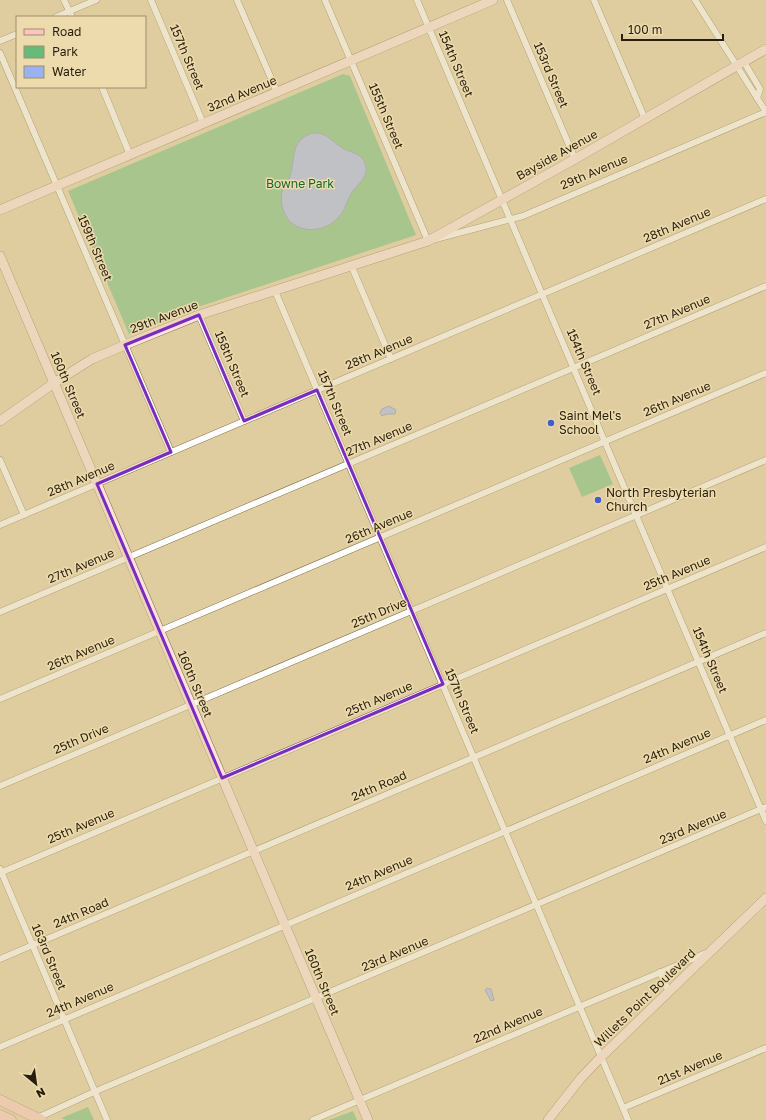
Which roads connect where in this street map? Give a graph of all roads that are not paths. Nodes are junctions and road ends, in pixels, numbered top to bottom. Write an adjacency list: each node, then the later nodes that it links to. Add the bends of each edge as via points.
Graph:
1 (64, 0): 11 (street)
2 (96, 0): 11 (street)
3 (151, 0): 23 (street, 157th Street)
4 (237, 0): 20 (street)
5 (325, 0): 17 (street, 155th Street)
6 (417, 0): 12 (street, 154th Street)
7 (493, 0): 12 (street, 32nd Avenue)
8 (507, 0): 25 (street, 153rd Street)
9 (594, 0): 22 (street)
10 (695, 0): 18 (street)
11 (70, 14)
12 (429, 27): 17 (street, 32nd Avenue); 27 (street, 154th Street)
13 (16, 34): 14 (street)
14 (0, 41)
15 (766, 49): 18 (street, Bayside Avenue)
16 (0, 53): 26 (street, 159th Street)
17 (351, 61): 20 (street, 32nd Avenue); 31 (street, 155th Street)
18 (740, 65): 21 (street, via 760,89 757,98); 22 (street, Bayside Avenue)
19 (102, 88): 24 (street)
20 (277, 92): 23 (street, 32nd Avenue)
21 (766, 112): 30 (street, 29th Avenue, via 523,216)
22 (645, 119): 25 (street, Bayside Avenue)
23 (203, 123): 24 (street, 32nd Avenue)
24 (130, 155): 26 (street, 32nd Avenue)
25 (575, 159): 27 (street, Bayside Avenue)
26 (57, 186): 29 (street, 32nd Avenue); 38 (street, 159th Street)
27 (502, 199): 30 (street, 154th Street); 31 (street, Bayside Avenue)
28 (766, 199): 36 (street, 28th Avenue)
29 (0, 210)
30 (510, 219): 31 (street, 29th Avenue); 36 (street, 154th Street)
31 (428, 241): 33 (street, Bayside Avenue)
32 (0, 256): 42 (street, 160th Street)
33 (352, 266): 35 (street, 29th Avenue); 39 (street)
34 (766, 286): 40 (street, 27th Avenue)
35 (275, 291): 37 (street, 29th Avenue); 43 (street, 157th Street)
36 (543, 294): 39 (street, 28th Avenue); 40 (street, 154th Street)
37 (200, 315): 38 (street, 29th Avenue); 44 (street, 158th Street)
38 (125, 345): 42 (street, 29th Avenue, via 92,359); 47 (street, 159th Street)
39 (391, 359): 43 (street, 28th Avenue)
40 (574, 368): 46 (street, 154th Street); 50 (street, 27th Avenue)
41 (766, 373): 46 (street, 26th Avenue)
42 (54, 383): 45 (street, 29th Avenue); 51 (street, 160th Street)
43 (317, 390): 44 (street, 28th Avenue); 50 (street, 157th Street)
44 (244, 421): 47 (street, 28th Avenue)
45 (0, 422)
46 (605, 441): 53 (street, 154th Street); 55 (street, 26th Avenue)
47 (171, 452): 51 (street, 28th Avenue)
48 (0, 460): 52 (street)
49 (766, 460): 53 (street, 25th Drive)
50 (349, 464): 55 (street, 157th Street); 57 (street, 27th Avenue)
51 (97, 484): 52 (street, 28th Avenue); 57 (street, 160th Street)
52 (24, 515): 54 (street, 28th Avenue)
53 (637, 515): 58 (street, 154th Street); 59 (street, 25th Drive)
54 (0, 525)
55 (380, 537): 59 (street, 157th Street); 61 (street, 26th Avenue)
56 (766, 547): 58 (street, 25th Avenue)
57 (128, 558): 60 (street, 27th Avenue); 61 (street, 160th Street)
58 (668, 588): 63 (street, 154th Street); 64 (street, 25th Avenue)
59 (411, 611): 64 (street, 157th Street); 66 (street, 25th Drive)
60 (0, 612)
61 (159, 631): 65 (street, 26th Avenue); 66 (street, 160th Street)
62 (766, 633): 63 (street, 24th Road)
63 (699, 662): 68 (street, 154th Street); 69 (street, 24th Road)
64 (442, 684): 69 (street, 157th Street); 70 (street, 25th Avenue)
65 (0, 699)
66 (191, 704): 70 (street, 160th Street); 71 (street, 25th Drive)
67 (766, 720): 68 (street, 24th Avenue)
68 (729, 736): 72 (street, 154th Street); 74 (street, 24th Avenue)
69 (474, 758): 74 (street, 157th Street); 75 (street, 24th Road)
70 (222, 778): 75 (street, 160th Street); 76 (street, 25th Avenue)
71 (0, 786)
72 (763, 808): 73 (street, 154th Street); 78 (street, 23rd Avenue)
73 (766, 821)
74 (505, 832): 78 (street, 157th Street); 79 (street, 24th Avenue)
75 (253, 852): 79 (street, 160th Street); 80 (street, 24th Road)
76 (0, 871): 80 (street, 163rd Street)
77 (766, 898): 81 (street, Willets Point Boulevard)
78 (537, 906): 85 (street, 23rd Avenue); 86 (street, 157th Street)
79 (284, 925): 85 (street, 160th Street); 87 (street, 24th Avenue)
80 (33, 946): 82 (street, 24th Road); 87 (street, 163rd Street)
81 (712, 951): 83 (street, 22nd Avenue); 84 (street, Willets Point Boulevard)
82 (0, 960)
83 (660, 972): 84 (street); 86 (street, 22nd Avenue)
84 (669, 992): 90 (street, Willets Point Boulevard)
85 (316, 999): 91 (street, 23rd Avenue); 93 (street, 160th Street)
86 (580, 1007): 90 (street, 157th Street); 93 (street, 22nd Avenue)
87 (64, 1019): 88 (street, 24th Avenue); 91 (street, 163rd Street)
88 (0, 1047)
89 (766, 1048): 94 (street, 21st Avenue)
90 (601, 1057): 94 (street, 157th Street); 101 (street, Willets Point Boulevard)
91 (94, 1092): 96 (street, 23rd Avenue); 98 (street, 163rd Street)
92 (0, 1100): 96 (main road)
93 (359, 1100): 99 (street, 22nd Avenue); 100 (street, 160th Street)
94 (623, 1108): 102 (street, 157th Street)
95 (0, 1115): 97 (main road)
96 (37, 1119)
97 (11, 1120)
98 (107, 1120)
99 (313, 1120)
100 (368, 1120)
101 (548, 1120)
102 (628, 1120)

